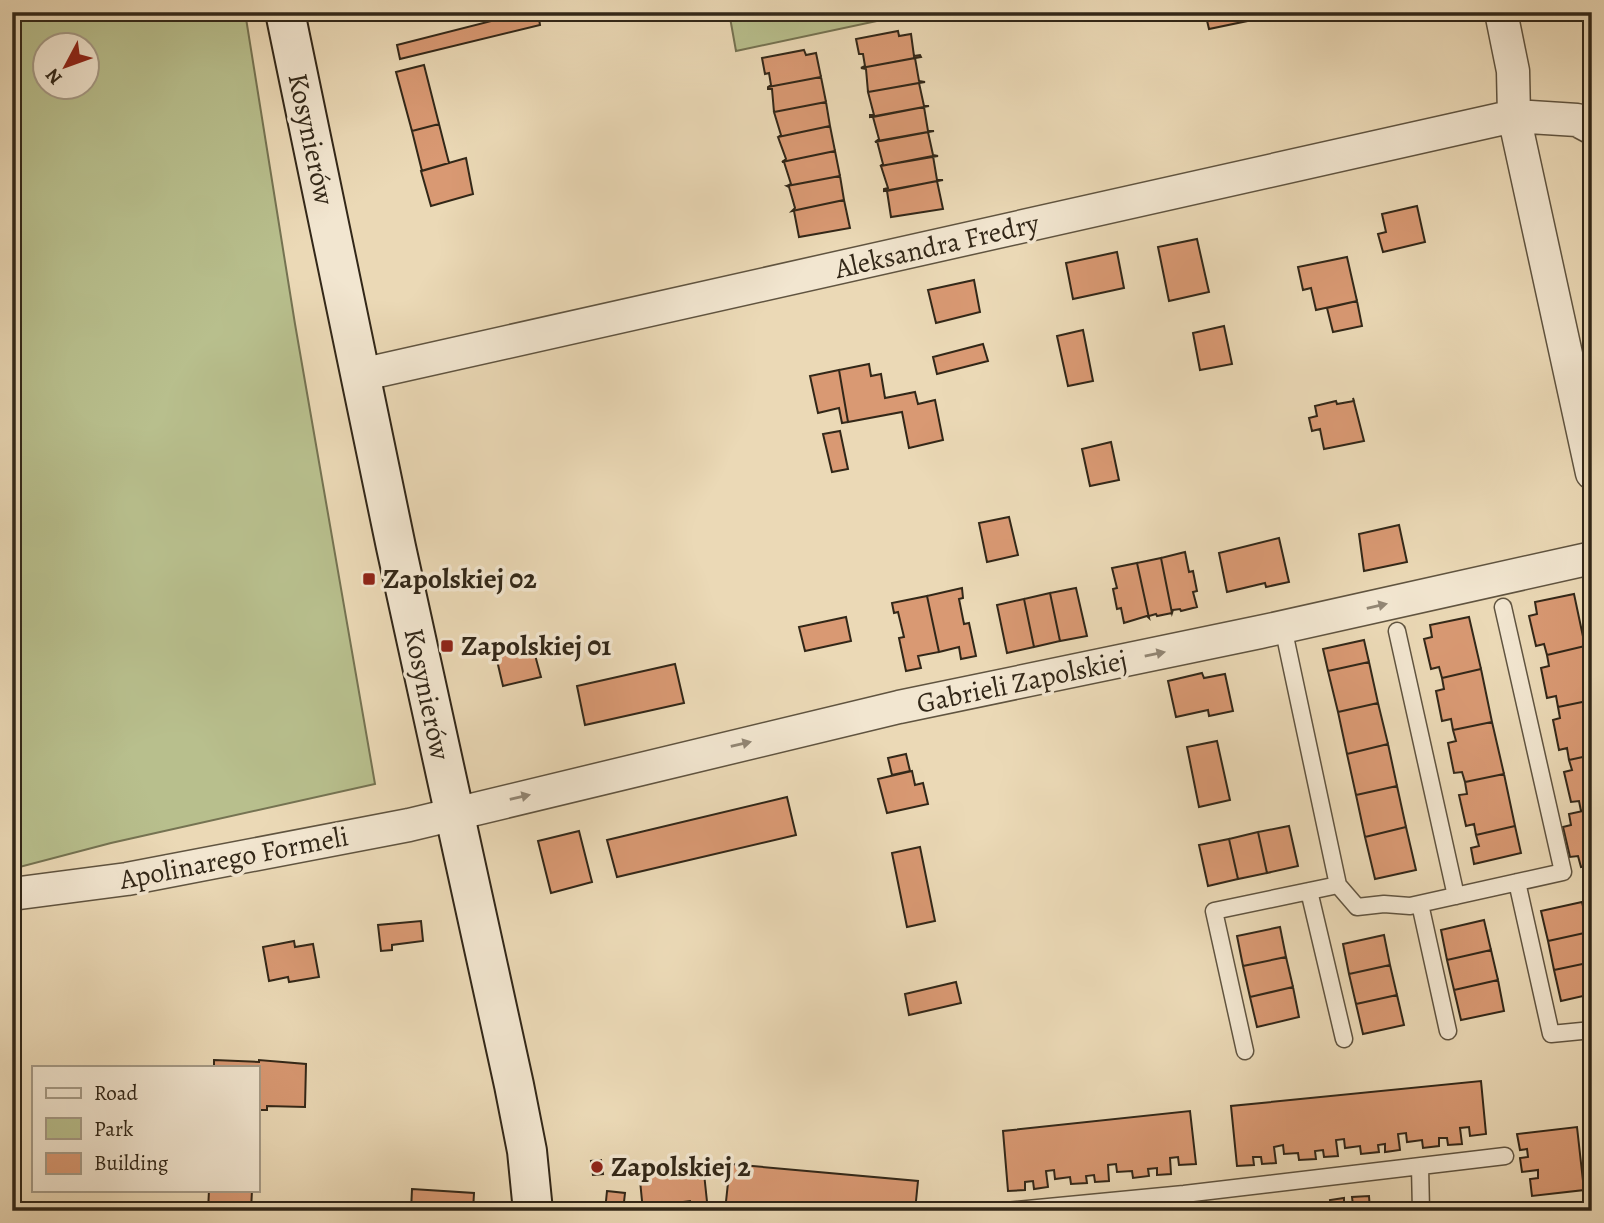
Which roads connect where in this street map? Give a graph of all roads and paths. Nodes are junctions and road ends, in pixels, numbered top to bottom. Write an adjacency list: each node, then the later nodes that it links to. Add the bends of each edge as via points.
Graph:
1 (285, 12): 5 (main road, Kosynierów)
2 (1501, 12): 3 (street, via 1513,71)
3 (1514, 116): 4 (street, Aleksandra Fredry, via 1577,120); 5 (street, Aleksandra Fredry); 6 (street)
4 (1592, 128)
5 (360, 375): 11 (main road, Kosynierów)
6 (1592, 473)
7 (1592, 558): 9 (street, Gabrieli Zapolskiej, one-way to 7)
8 (1503, 607): 12 (lane, via 1563,872)
9 (1283, 627): 11 (street, Gabrieli Zapolskiej, one-way to 9, via 900,707); 13 (lane)
10 (1397, 631): 16 (lane)
11 (453, 813): 15 (street, Apolinarego Formeli, via 127,879); 25 (main road, Kosynierów, via 514,1085)
12 (1517, 882): 16 (lane); 18 (lane, via 1551,1034)
13 (1338, 885): 14 (lane); 17 (lane, via 1357,907)
14 (1309, 891): 20 (lane); 21 (lane, via 1214,911)
15 (12, 894)
16 (1456, 896): 17 (lane)
17 (1420, 904): 19 (lane)
18 (1592, 1030)
19 (1448, 1031)
20 (1344, 1039)
21 (1245, 1051)
22 (1505, 1156): 23 (lane)
23 (1420, 1167): 24 (lane); 28 (lane)
24 (1184, 1194): 26 (lane); 27 (lane)
25 (533, 1211)
26 (1006, 1211)
27 (1185, 1211)
28 (1421, 1211)

